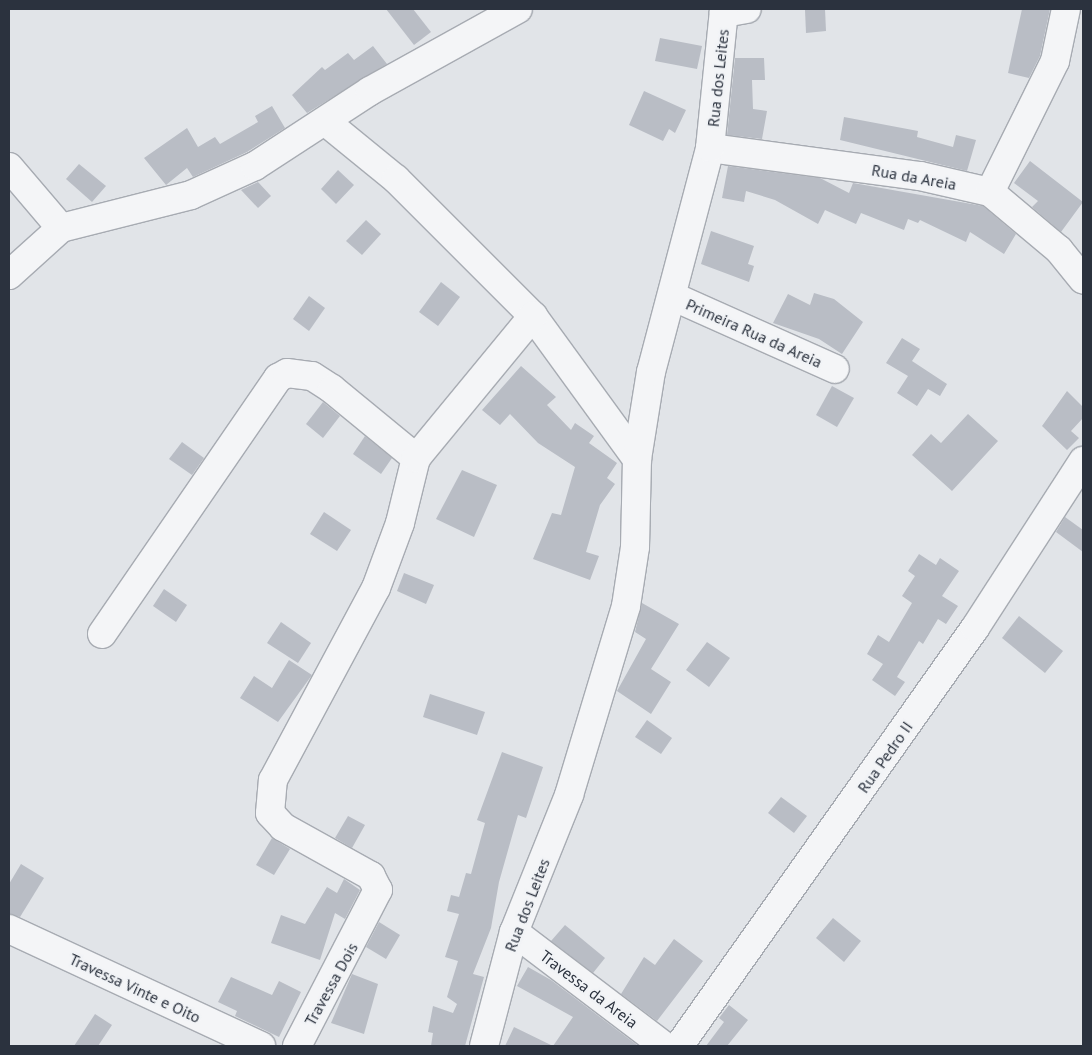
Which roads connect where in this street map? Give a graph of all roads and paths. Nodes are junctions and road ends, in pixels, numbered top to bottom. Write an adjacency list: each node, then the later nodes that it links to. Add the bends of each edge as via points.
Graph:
1 (518, 9): 4 (street, via 370,91)
2 (1066, 9): 7 (street, via 1055,61)
3 (732, 10): 5 (street, Rua dos Leites)
4 (326, 122): 8 (street, via 255,166 191,195); 12 (street, via 396,179)
5 (710, 148): 7 (street, Rua da Areia, via 920,176); 11 (street, Rua dos Leites)
6 (9, 167): 8 (street)
7 (990, 192): 10 (street, Rua da Areia, via 1059,250)
8 (61, 228): 9 (street)
9 (9, 275)
10 (1083, 280)
11 (674, 297): 13 (street, Primeira Rua da Areia); 15 (street, Rua dos Leites, via 651,372)
12 (533, 316): 14 (street); 15 (street)
13 (835, 369)
14 (416, 458): 17 (street, via 312,376 287,373 278,378); 21 (street, Travessa Dois, via 400,523 376,588 283,754 268,799 270,813 283,827 377,883 376,898 365,922)
15 (637, 459): 19 (street, Rua dos Leites, via 635,547 626,606 569,795)
16 (1083, 461): 24 (street, Rua Pedro II, via 975,628)
17 (102, 634)
18 (9, 929): 20 (street, Travessa Vinte e Oito)
19 (514, 932): 22 (street, Rua dos Leites); 23 (street, Travessa da Areia)
20 (261, 1046)
21 (297, 1046)
22 (484, 1046)
23 (664, 1046)
24 (679, 1046)

